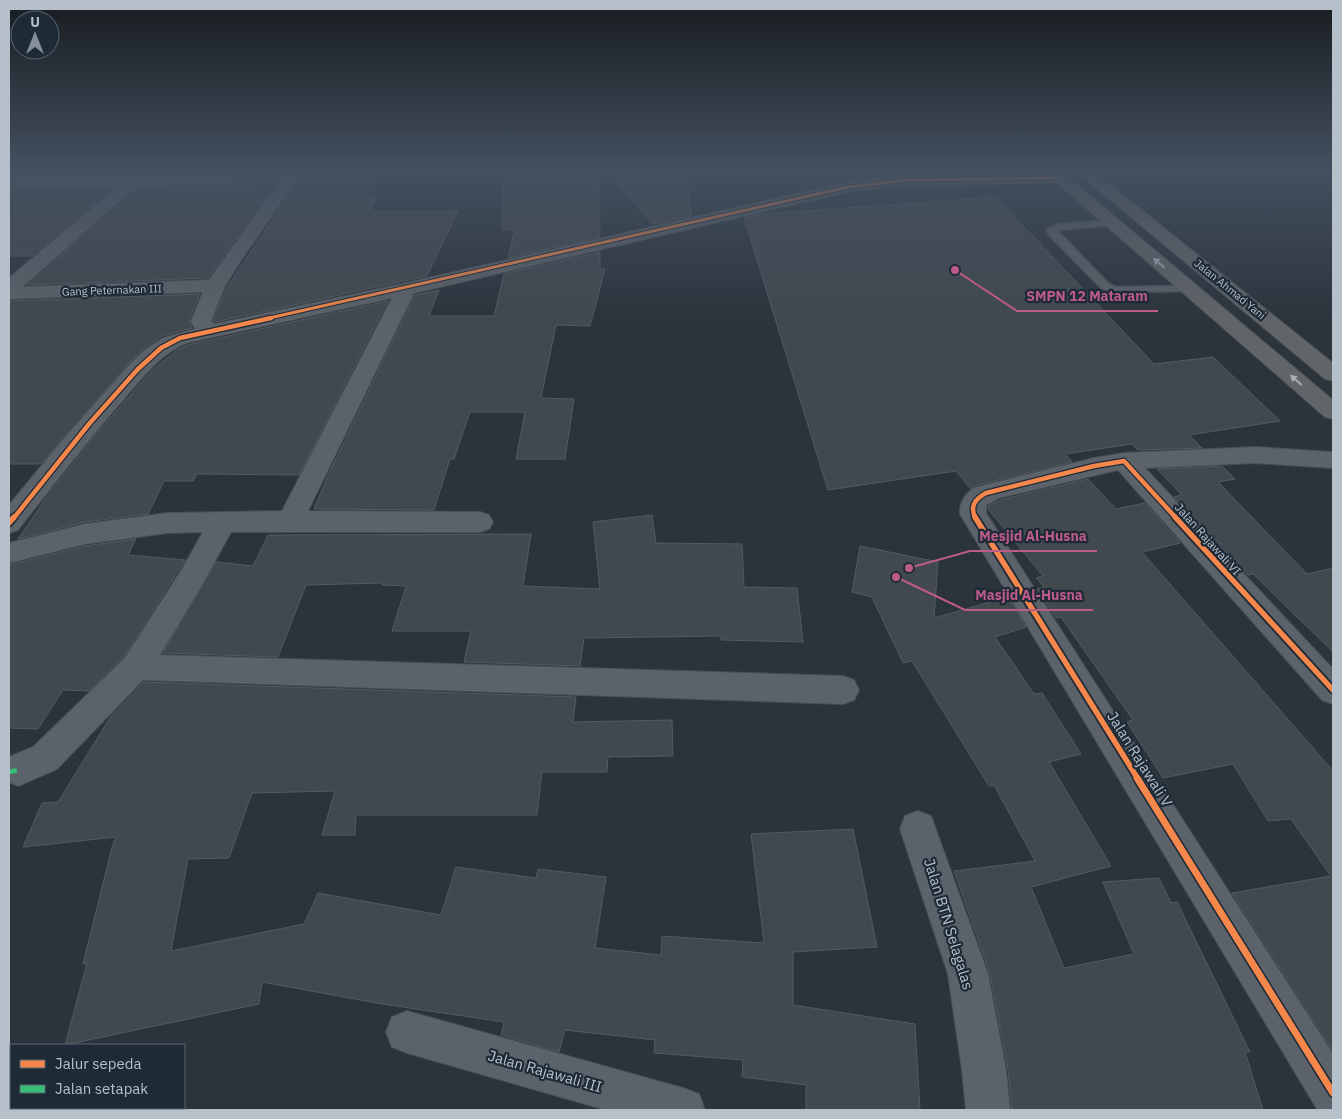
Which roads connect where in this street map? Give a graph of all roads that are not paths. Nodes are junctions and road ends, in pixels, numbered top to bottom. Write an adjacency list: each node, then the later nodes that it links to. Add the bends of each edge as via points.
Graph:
1 (89, 219): 8 (street)
2 (260, 219): 7 (street)
3 (708, 219): 9 (street)
4 (1107, 219): 6 (highway)
5 (1144, 219): 13 (highway, Jalan Ahmad Yani)
6 (1111, 223): 10 (highway, one-way to 6); 10 (lane, via 1052,229 1106,286 1114,290)
7 (215, 286): 11 (street, Gang Peternakan III); 12 (street, via 201,320)
8 (9, 288)
9 (406, 289): 12 (street); 17 (street)
10 (1189, 289): 14 (highway, one-way to 10)
11 (9, 293)
12 (212, 330): 19 (street, via 176,340 154,352 89,423)
13 (1333, 374)
14 (1333, 412)
15 (1333, 460): 16 (street, via 1237,454)
16 (1124, 461): 24 (street, Jalan Rajawali VI); 28 (street, Jalan Rajawali V, via 995,490 981,495 971,506 973,514)
17 (290, 521): 18 (street); 20 (street)
18 (480, 522)
19 (9, 523)
20 (222, 523): 21 (street, via 168,523 85,534); 22 (street)
21 (9, 553)
22 (136, 667): 23 (street); 25 (street, via 45,758)
23 (843, 690)
24 (1333, 690)
25 (18, 770)
26 (918, 829): 30 (street, Jalan BTN Selagalas, via 968,974)
27 (406, 1032): 29 (street, Jalan Rajawali III)
28 (1333, 1093)
29 (683, 1110)
30 (988, 1110)

